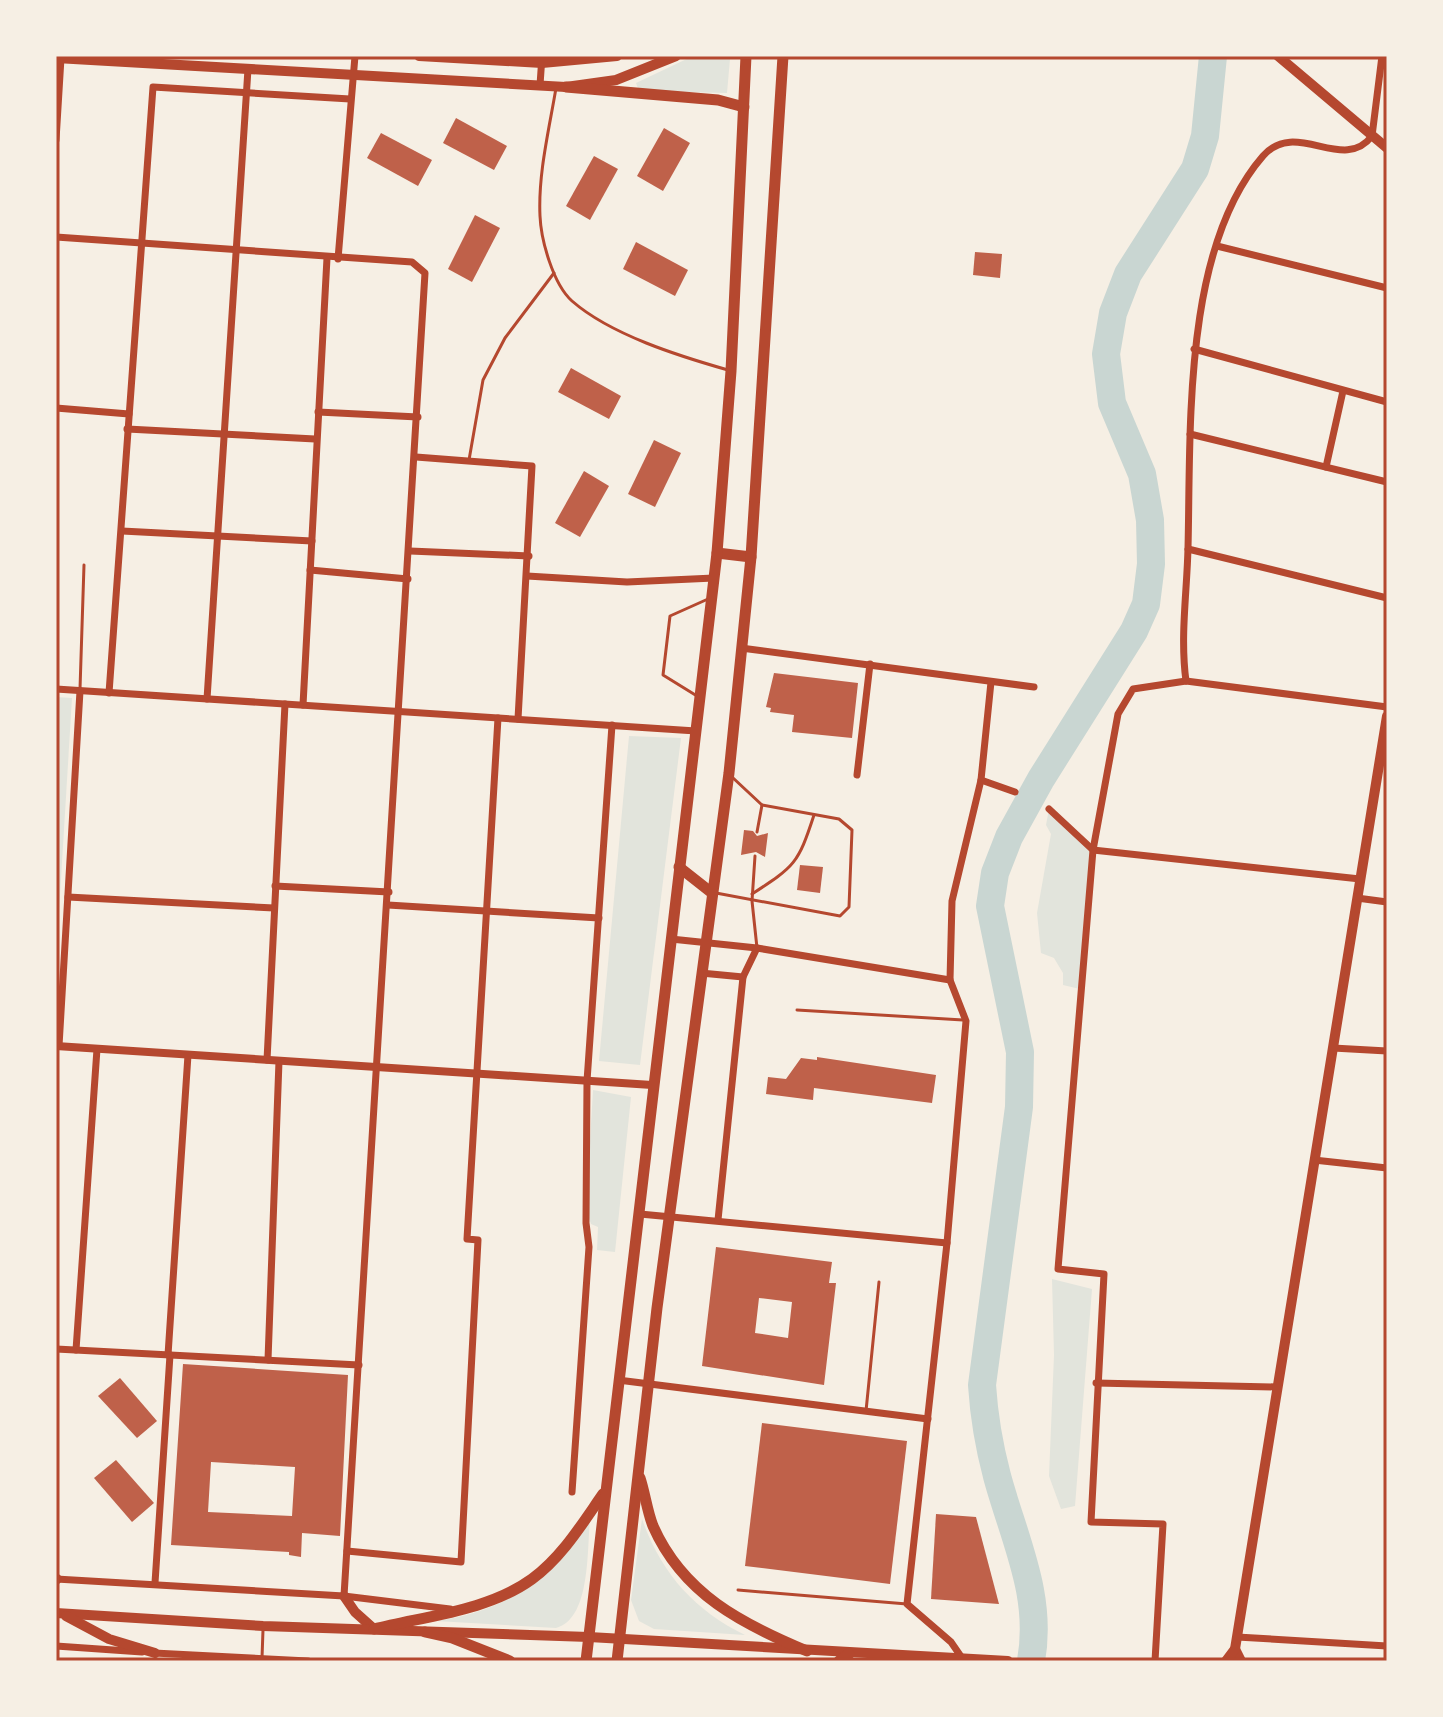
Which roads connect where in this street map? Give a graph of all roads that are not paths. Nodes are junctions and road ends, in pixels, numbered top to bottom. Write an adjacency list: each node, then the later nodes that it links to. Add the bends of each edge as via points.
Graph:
1 (355, 56): 14 (street)
2 (419, 56): 11 (main road)
3 (617, 56): 10 (main road)
4 (676, 56): 16 (main road, via 616,80)
5 (746, 56): 19 (main road)
6 (783, 56): 54 (main road)
7 (1278, 56): 20 (main road)
8 (1382, 56): 20 (street)
9 (58, 58): 12 (main road); 21 (street)
10 (602, 58): 11 (main road)
11 (542, 60): 15 (street)
12 (226, 62): 13 (main road)
13 (248, 69): 14 (main road); 17 (street)
14 (353, 75): 15 (main road); 18 (street)
15 (540, 85): 16 (main road)
16 (561, 86): 19 (main road); 29 (lane, via 542,177 540,218)
17 (247, 93): 18 (street); 24 (street, via 153,87); 26 (street)
18 (350, 99): 28 (street)
19 (744, 107): 32 (main road)
20 (1372, 136): 22 (main road); 25 (street, via 1347,152 1303,141 1279,143 1261,158 1228,210)
21 (56, 140)
22 (1387, 148)
23 (56, 237): 24 (street)
24 (142, 244): 26 (street); 37 (street)
25 (1217, 246): 30 (street); 31 (street)
26 (235, 252): 27 (street); 40 (street)
27 (327, 258): 28 (street); 36 (street)
28 (338, 259): 38 (street, via 412,262 423,268)
29 (554, 273): 32 (lane, via 570,300 659,350); 44 (lane, via 505,338 483,380)
30 (1387, 286)
31 (1194, 349): 33 (street); 41 (street)
32 (731, 371): 52 (main road)
33 (1343, 391): 34 (street); 45 (street)
34 (1387, 402)
35 (56, 408): 37 (street)
36 (318, 412): 38 (street); 42 (street)
37 (129, 414): 39 (street)
38 (418, 417): 43 (street)
39 (127, 429): 40 (street); 47 (street)
40 (224, 434): 42 (street); 48 (street)
41 (1190, 434): 45 (street); 50 (street)
42 (315, 439): 49 (street)
43 (416, 457): 44 (street); 51 (street)
44 (469, 460): 53 (street, via 532,466)
45 (1326, 467): 46 (street)
46 (1387, 482)
47 (122, 531): 48 (street); 69 (street)
48 (218, 536): 49 (street); 71 (street)
49 (312, 541): 56 (street)
50 (1188, 549): 61 (street); 64 (street)
51 (410, 551): 53 (street); 59 (street)
52 (717, 553): 54 (main road); 58 (main road)
53 (529, 556): 57 (street)
54 (751, 557): 62 (main road)
55 (84, 565): 68 (lane)
56 (310, 570): 59 (street); 73 (street)
57 (527, 576): 58 (street, via 627,582); 78 (street)
58 (714, 578): 60 (main road)
59 (408, 579): 75 (street)
60 (711, 597): 70 (main road); 70 (lane, via 670,616 663,675)
61 (1387, 598)
62 (741, 648): 63 (street); 82 (main road)
63 (870, 664): 65 (street); 83 (street)
64 (1186, 681): 74 (street); 90 (street, via 1133,689 1118,714)
65 (991, 682): 66 (street); 84 (street)
66 (1034, 687)
67 (56, 689): 68 (street)
68 (80, 691): 69 (street); 98 (street)
69 (109, 693): 71 (street)
70 (700, 698): 80 (main road)
71 (207, 699): 72 (street)
72 (285, 704): 73 (street); 94 (street)
73 (303, 705): 75 (street)
74 (1387, 707)
75 (400, 712): 77 (street); 95 (street)
76 (1387, 716): 81 (main road)
77 (498, 718): 78 (street); 104 (street)
78 (518, 719): 79 (street)
79 (612, 725): 80 (street); 105 (street)
80 (696, 731): 92 (main road)
81 (1384, 754): 93 (main road)
82 (729, 773): 86 (lane); 96 (main road)
83 (857, 775)
84 (981, 780): 85 (street); 111 (street, via 952,901)
85 (1015, 792)
86 (762, 805): 88 (lane); 89 (lane)
87 (1049, 809): 90 (street)
88 (814, 815): 97 (lane, via 800,856 789,870); 100 (lane, via 839,819 852,830 845,914)
89 (757, 832)
90 (1093, 850): 93 (street); 138 (street, via 1058,1269 1104,1274)
91 (755, 856): 97 (lane)
92 (679, 867): 96 (main road); 106 (main road)
93 (1360, 879): 99 (main road)
94 (275, 886): 95 (street); 103 (street)
95 (389, 892): 102 (street)
96 (712, 893): 100 (lane); 107 (main road)
97 (752, 894): 100 (lane)
98 (68, 897): 103 (street); 114 (street)
99 (1357, 898): 101 (street); 115 (main road)
100 (752, 901): 108 (lane)
101 (1387, 902)
102 (388, 905): 104 (street); 121 (street)
103 (274, 908): 119 (street)
104 (486, 912): 105 (street); 122 (street)
105 (599, 918): 123 (street)
106 (670, 939): 107 (street); 124 (main road)
107 (705, 942): 108 (street); 109 (main road)
108 (757, 948): 110 (street); 111 (street)
109 (701, 973): 110 (street); 128 (main road)
110 (743, 977): 129 (street)
111 (950, 980): 113 (street)
112 (797, 1010): 113 (lane)
113 (966, 1021): 130 (street)
114 (57, 1046): 116 (street)
115 (1333, 1048): 117 (street); 125 (main road)
116 (97, 1049): 118 (street); 133 (street)
117 (1387, 1051)
118 (188, 1055): 119 (street); 134 (street)
119 (267, 1060): 120 (street)
120 (279, 1061): 121 (street); 135 (street)
121 (378, 1067): 122 (street); 136 (street)
122 (476, 1073): 123 (street); 146 (street, via 467,1239 478,1240 461,1562)
123 (587, 1081): 124 (street); 145 (street, via 589,1247)
124 (652, 1085): 127 (main road)
125 (1314, 1160): 126 (street); 140 (main road)
126 (1387, 1168)
127 (640, 1214): 128 (street); 137 (main road)
128 (668, 1217): 129 (street); 139 (main road)
129 (718, 1220): 130 (street)
130 (947, 1243): 142 (street)
131 (879, 1282): 141 (lane)
132 (56, 1349): 133 (street)
133 (76, 1350): 134 (street)
134 (169, 1355): 135 (street); 148 (street)
135 (268, 1360): 136 (street)
136 (359, 1365): 146 (street)
137 (618, 1380): 139 (street); 144 (main road)
138 (1096, 1383): 140 (street); 172 (street, via 1091,1522 1163,1524)
139 (650, 1384): 141 (street); 143 (main road)
140 (1277, 1387): 159 (main road)
141 (866, 1411): 142 (street)
142 (928, 1419): 151 (street)
143 (639, 1475): 158 (main road); 162 (main road, via 652,1523 689,1583 745,1622)
144 (605, 1491): 152 (main road, via 564,1549 532,1578 504,1596); 157 (main road)
145 (572, 1492)
146 (347, 1551): 150 (street)
147 (56, 1579): 148 (street)
148 (155, 1583): 150 (street)
149 (738, 1590): 151 (lane)
150 (344, 1596): 152 (street); 155 (main road)
151 (907, 1604): 166 (street, via 951,1642)
152 (457, 1610): 155 (main road)
153 (58, 1613): 154 (main road); 163 (main road, via 109,1639)
154 (263, 1626): 155 (main road); 165 (lane)
155 (374, 1629): 156 (main road)
156 (425, 1632): 157 (main road); 168 (main road)
157 (589, 1637): 158 (main road); 169 (main road)
158 (620, 1639): 162 (main road); 170 (main road)
159 (1236, 1643): 161 (street); 173 (main road); 174 (main road)
160 (56, 1646): 163 (street)
161 (1387, 1646)
162 (807, 1651): 164 (main road)
163 (155, 1653): 165 (street)
164 (844, 1657): 166 (main road)
165 (262, 1659): 167 (street)
166 (962, 1660): 171 (main road)
167 (308, 1661)
168 (510, 1661)
169 (586, 1661)
170 (617, 1661)
171 (1002, 1661)
172 (1155, 1661)
173 (1226, 1661)
174 (1241, 1661)

